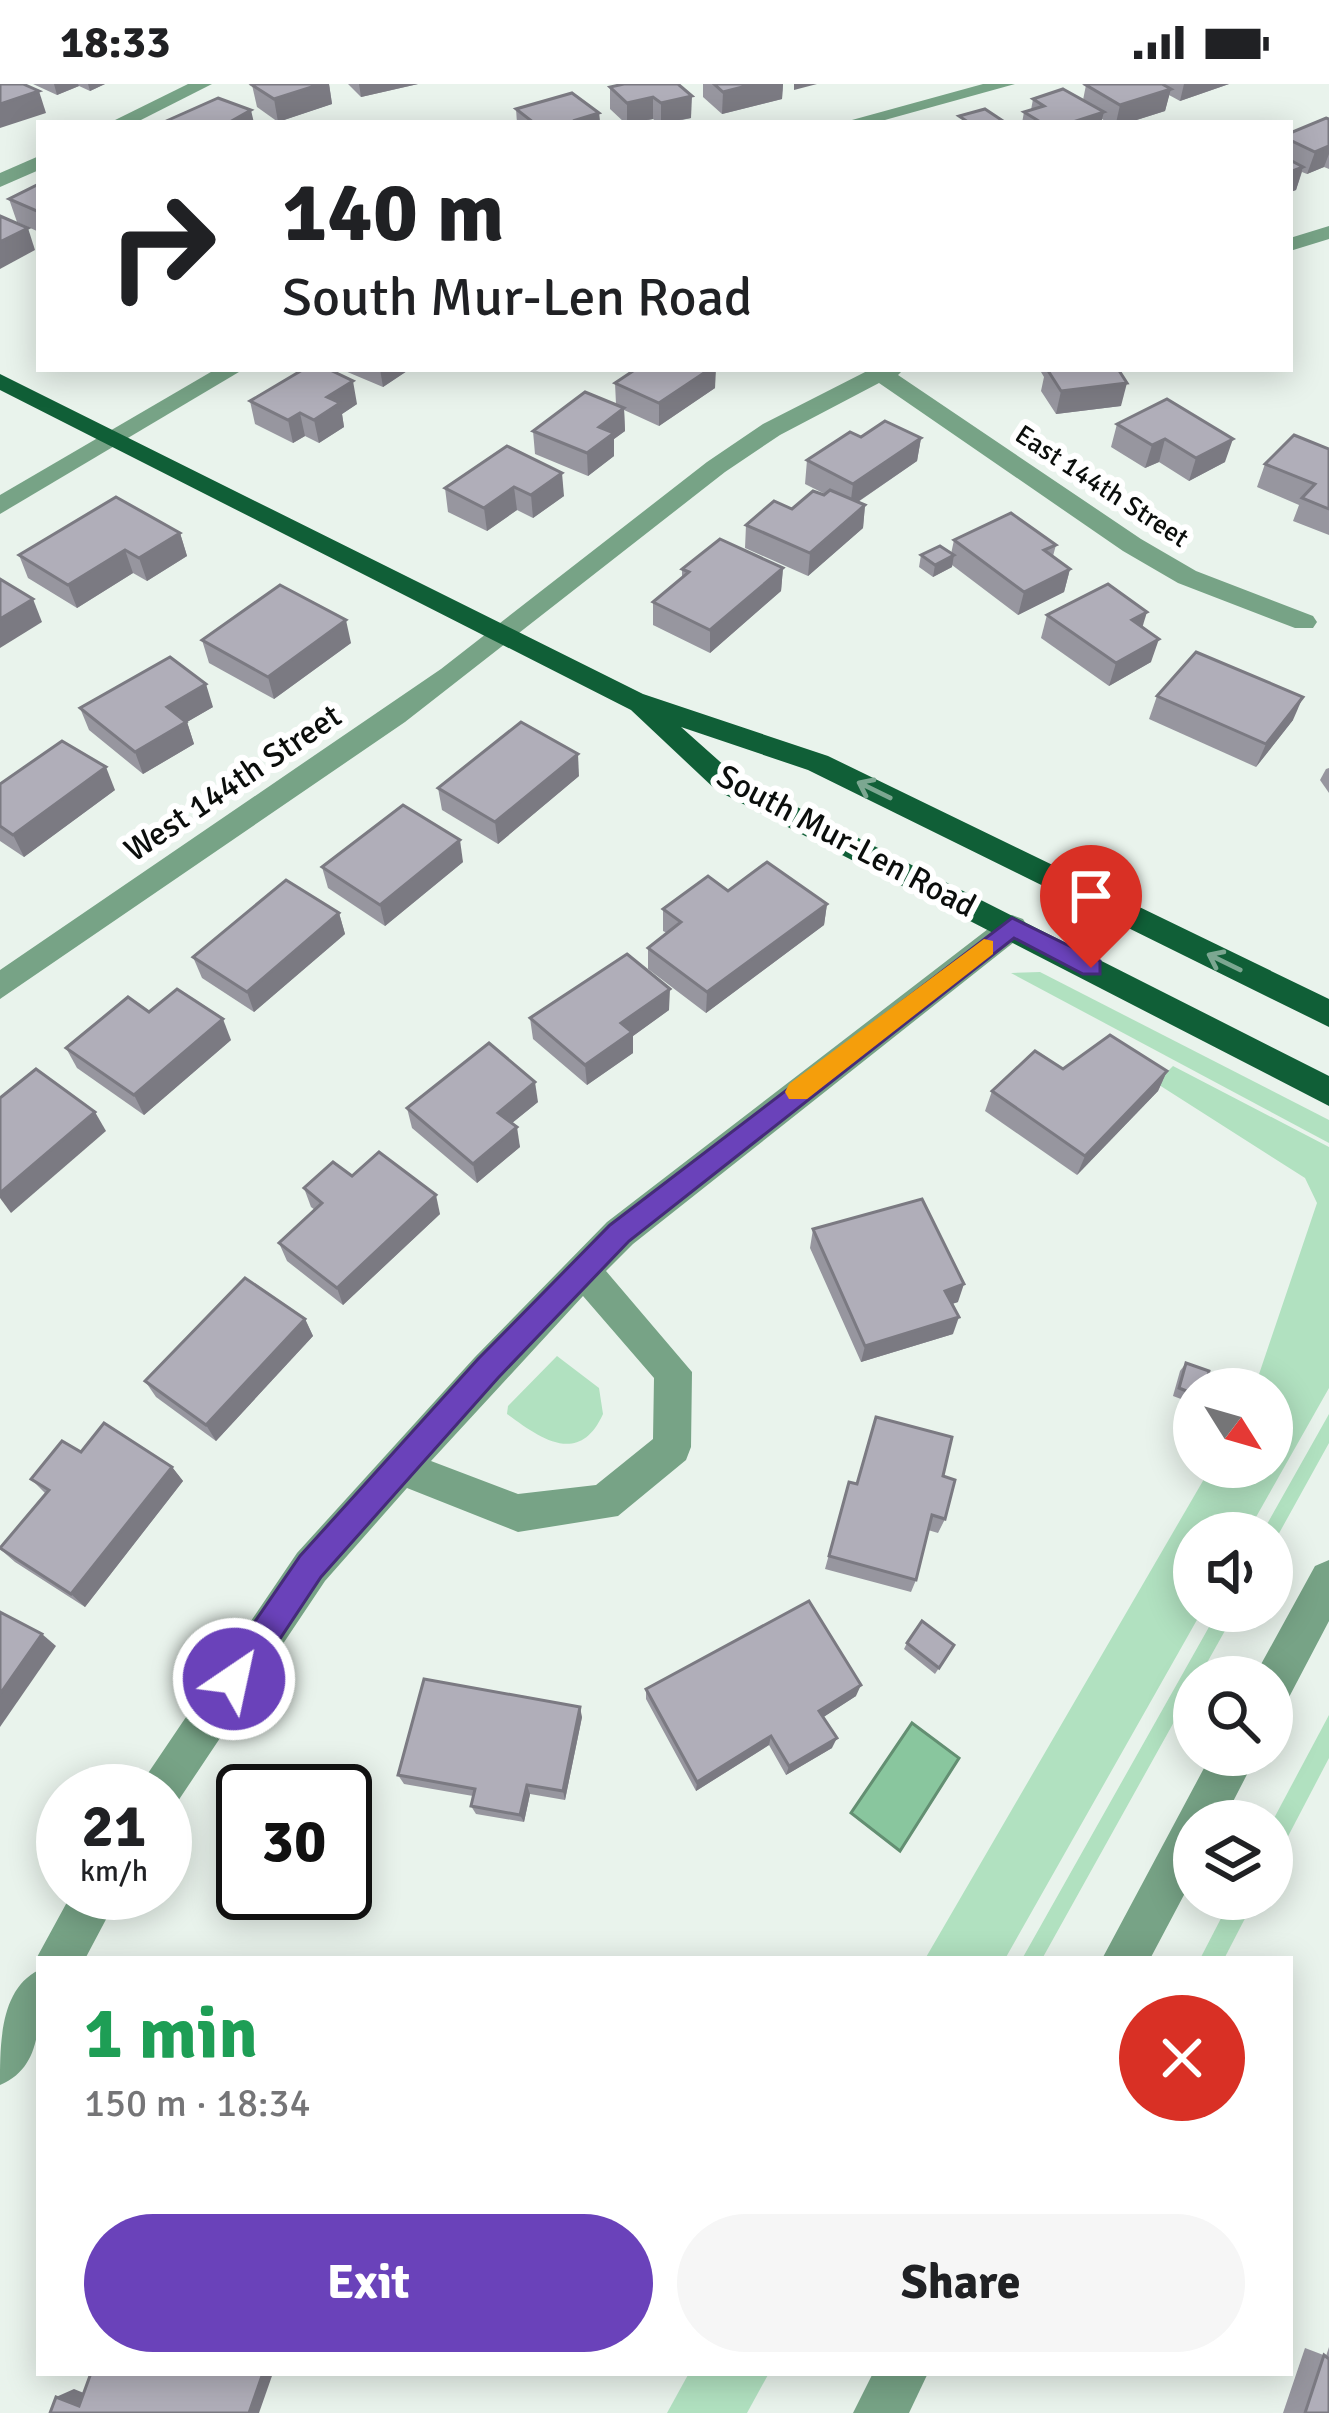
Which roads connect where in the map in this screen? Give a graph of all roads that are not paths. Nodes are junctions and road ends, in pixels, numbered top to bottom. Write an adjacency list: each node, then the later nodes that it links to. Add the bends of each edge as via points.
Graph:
1 (203, 84): 3 (street)
2 (1006, 84): 4 (street)
3 (125, 120)
4 (862, 120)
5 (36, 163): 6 (street)
6 (0, 181)
7 (1329, 232): 8 (street)
8 (1293, 244)
9 (227, 372): 13 (street)
10 (884, 372): 16 (street, East 144th Street, via 816,401 728,458)
11 (887, 372): 15 (street, East 144th Street, via 1132,544 1187,577)
12 (0, 381): 13 (main road, South Mur-Len Road)
13 (114, 440): 14 (street); 16 (main road, South Mur-Len Road)
14 (0, 506)
15 (1304, 622)
16 (502, 635): 17 (main road, South Mur-Len Road); 19 (street, West 144th Street, via 326,766)
17 (633, 701): 18 (main road, South Mur-Len Road, via 726,783); 20 (main road, South Mur-Len Road, one-way to 17, via 818,763)
18 (1012, 927): 21 (main road, South Mur-Len Road); 22 (street, via 727,1147)
19 (0, 987)
20 (1329, 1014)
21 (1329, 1092)
22 (583, 1271): 23 (street); 23 (street, via 673,1372 672,1447 604,1503 518,1514)
23 (400, 1467): 26 (street, via 310,1567)
24 (1329, 1580): 25 (street)
25 (1288, 1656)
26 (176, 1764)
27 (1173, 1870): 30 (street)
28 (81, 1920): 29 (street)
29 (61, 1956)
30 (1127, 1956)
31 (36, 1998): 32 (street)
32 (0, 2061)
33 (900, 2376): 34 (street)
34 (880, 2413)

